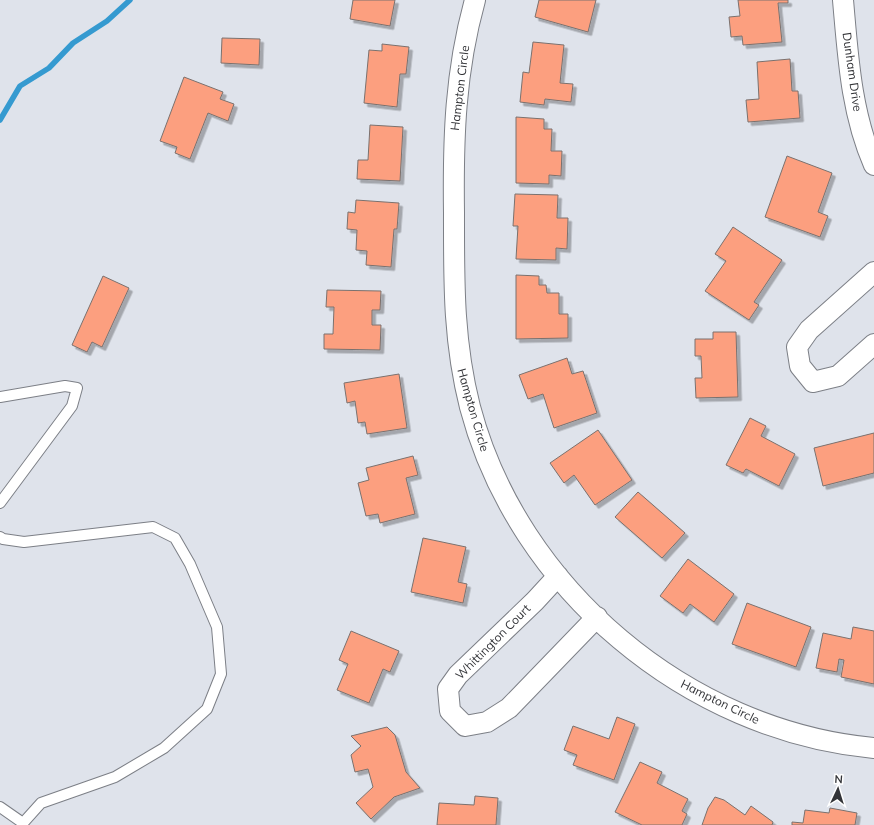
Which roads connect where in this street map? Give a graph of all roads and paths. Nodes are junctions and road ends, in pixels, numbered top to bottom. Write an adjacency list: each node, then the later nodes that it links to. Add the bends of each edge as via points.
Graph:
1 (476, 0): 9 (street, Hampton Circle, via 460,72 453,139 454,315 460,362 470,409 502,490 530,538)
2 (843, 0): 3 (street, Dunham Drive, via 852,87 859,121)
3 (874, 165)
4 (874, 272): 5 (street, via 809,330 797,348 800,366 813,382 838,376)
5 (874, 344)
6 (0, 397): 7 (lane, via 65,386 77,388 72,406)
7 (0, 503)
8 (0, 537): 13 (lane, via 24,542 153,527 175,538 190,564 216,627 221,674 207,709 164,748 115,777 41,803)
9 (558, 576): 10 (street, Hampton Circle); 10 (street, Whittington Court, via 458,674 448,690 450,712 465,726 487,722 509,708)
10 (597, 616): 11 (street, Hampton Circle, via 616,636 653,666 735,713 810,738)
11 (874, 748)
12 (0, 807): 13 (lane)
13 (23, 824)

